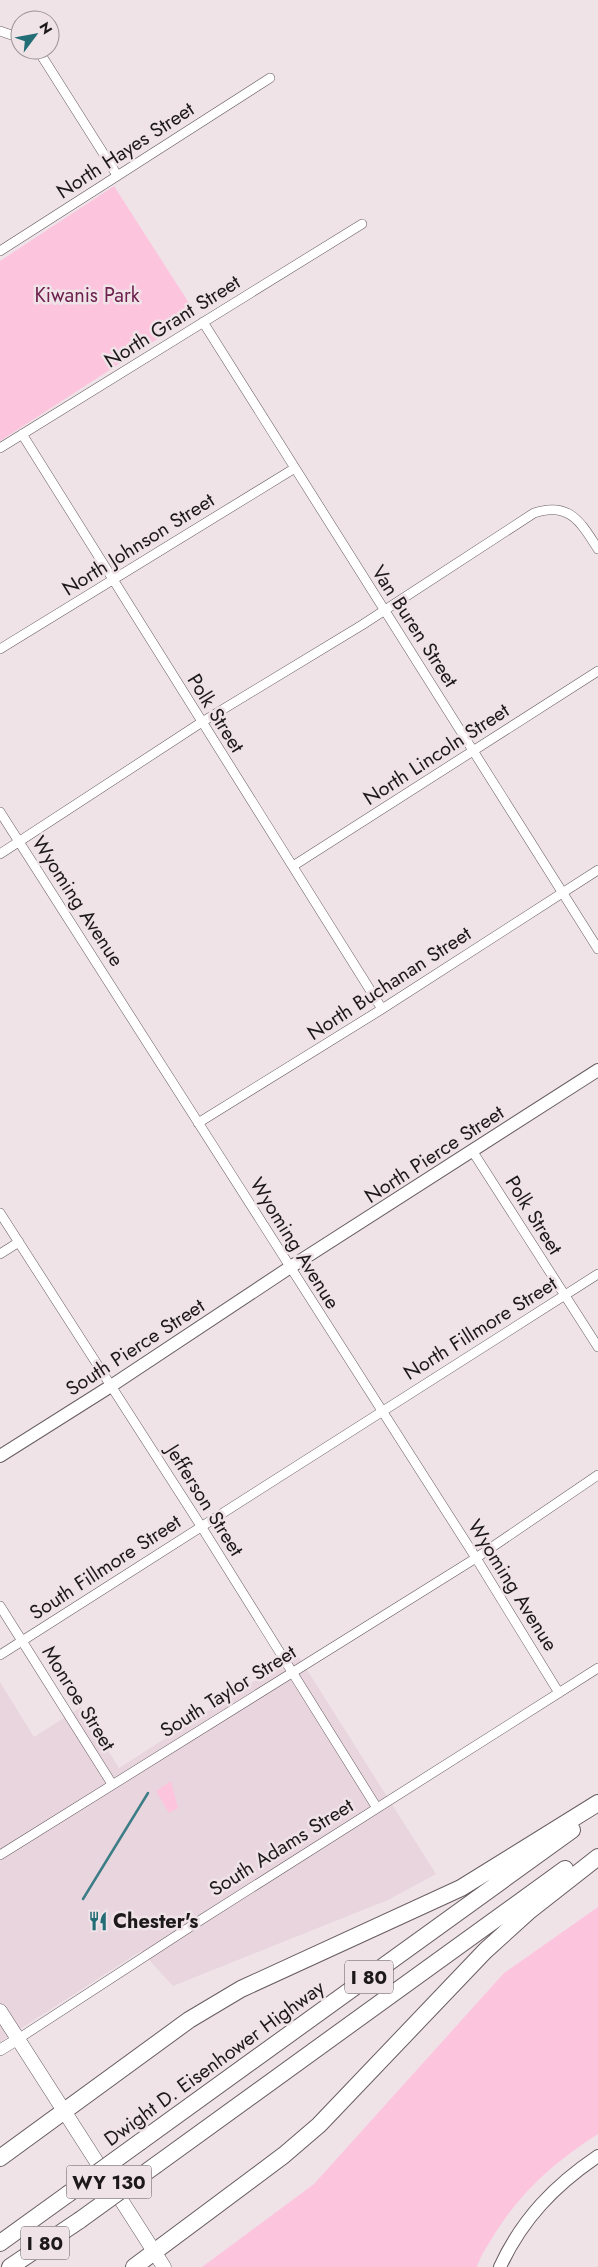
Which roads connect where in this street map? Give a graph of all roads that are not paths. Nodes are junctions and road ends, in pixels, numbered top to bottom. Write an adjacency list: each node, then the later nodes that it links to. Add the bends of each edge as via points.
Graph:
1 (44, 60): 3 (street)
2 (270, 78): 3 (street, North Hayes Street)
3 (117, 175): 5 (street, North Hayes Street)
4 (362, 224): 6 (street, North Grant Street)
5 (0, 251)
6 (203, 322): 7 (street, North Grant Street); 9 (street, Van Buren Street)
7 (22, 434): 8 (street, North Grant Street); 11 (street, Polk Street)
8 (0, 448)
9 (295, 468): 11 (street, North Johnson Street); 12 (street, Van Buren Street)
10 (598, 549): 12 (street, via 583,525 570,514 559,508 547,509 534,513)
11 (112, 580): 13 (street, North Johnson Street); 15 (street, Polk Street)
12 (384, 611): 15 (street); 16 (street, Van Buren Street)
13 (0, 649)
14 (598, 671): 16 (street, North Lincoln Street)
15 (202, 722): 18 (street); 20 (street, Polk Street)
16 (474, 750): 20 (street, North Lincoln Street); 22 (street, Van Buren Street)
17 (0, 812): 18 (street, Wyoming Avenue)
18 (18, 843): 19 (street); 26 (street, Wyoming Avenue)
19 (0, 854)
20 (293, 866): 24 (street, Polk Street)
21 (598, 870): 22 (street, North Buchanan Street)
22 (562, 892): 23 (street, Van Buren Street); 24 (street, North Buchanan Street)
23 (598, 949)
24 (382, 1009): 26 (street, North Buchanan Street)
25 (598, 1070): 27 (main road, North Pierce Street)
26 (198, 1123): 31 (street, Wyoming Avenue)
27 (473, 1152): 31 (main road, North Pierce Street); 33 (street, Polk Street)
28 (0, 1213): 29 (street, Jefferson Street)
29 (19, 1242): 30 (street); 35 (street, Jefferson Street)
30 (0, 1254)
31 (289, 1268): 35 (main road, South Pierce Street); 36 (street, Wyoming Avenue)
32 (598, 1274): 33 (street, North Fillmore Street)
33 (564, 1296): 34 (street, Polk Street); 36 (street, North Fillmore Street)
34 (598, 1347)
35 (112, 1386): 37 (main road, South Pierce Street); 39 (street, Jefferson Street)
36 (381, 1412): 39 (street, South Fillmore Street); 40 (street, Wyoming Avenue)
37 (0, 1456)
38 (598, 1475): 40 (street, South Taylor Street)
39 (201, 1526): 42 (street, South Fillmore Street); 45 (street, Jefferson Street)
40 (476, 1558): 45 (street, South Taylor Street); 46 (street, Wyoming Avenue)
41 (0, 1606): 42 (street, Monroe Street)
42 (23, 1641): 43 (street, South Fillmore Street); 47 (street, Monroe Street)
43 (0, 1656)
44 (598, 1668): 46 (street, South Adams Street)
45 (292, 1673): 47 (street, South Taylor Street); 49 (street, Jefferson Street)
46 (560, 1693): 49 (street, South Adams Street)
47 (112, 1784): 52 (street, South Taylor Street)
48 (598, 1803): 57 (highway, via 461,1888 241,1989 188,2020)
49 (377, 1808): 55 (street, South Adams Street)
50 (598, 1812): 60 (highway, Dwight D. Eisenhower Highway / I 80, bridge)
51 (598, 1846): 62 (highway, I 80, bridge, via 80,2220)
52 (0, 1855)
53 (598, 1857): 61 (highway, via 484,1950 319,2125)
54 (0, 2011): 55 (main road, WY 130)
55 (18, 2039): 56 (street, South Adams Street); 57 (main road, WY 130)
56 (0, 2050)
57 (64, 2112): 59 (highway); 61 (main road, WY 130)
58 (598, 2156): 65 (main road, via 574,2172 538,2206)
59 (0, 2158)
60 (0, 2243)
61 (154, 2253): 63 (highway); 64 (main road, WY 130)
62 (10, 2267)
63 (134, 2267)
64 (164, 2267)
65 (500, 2267)

